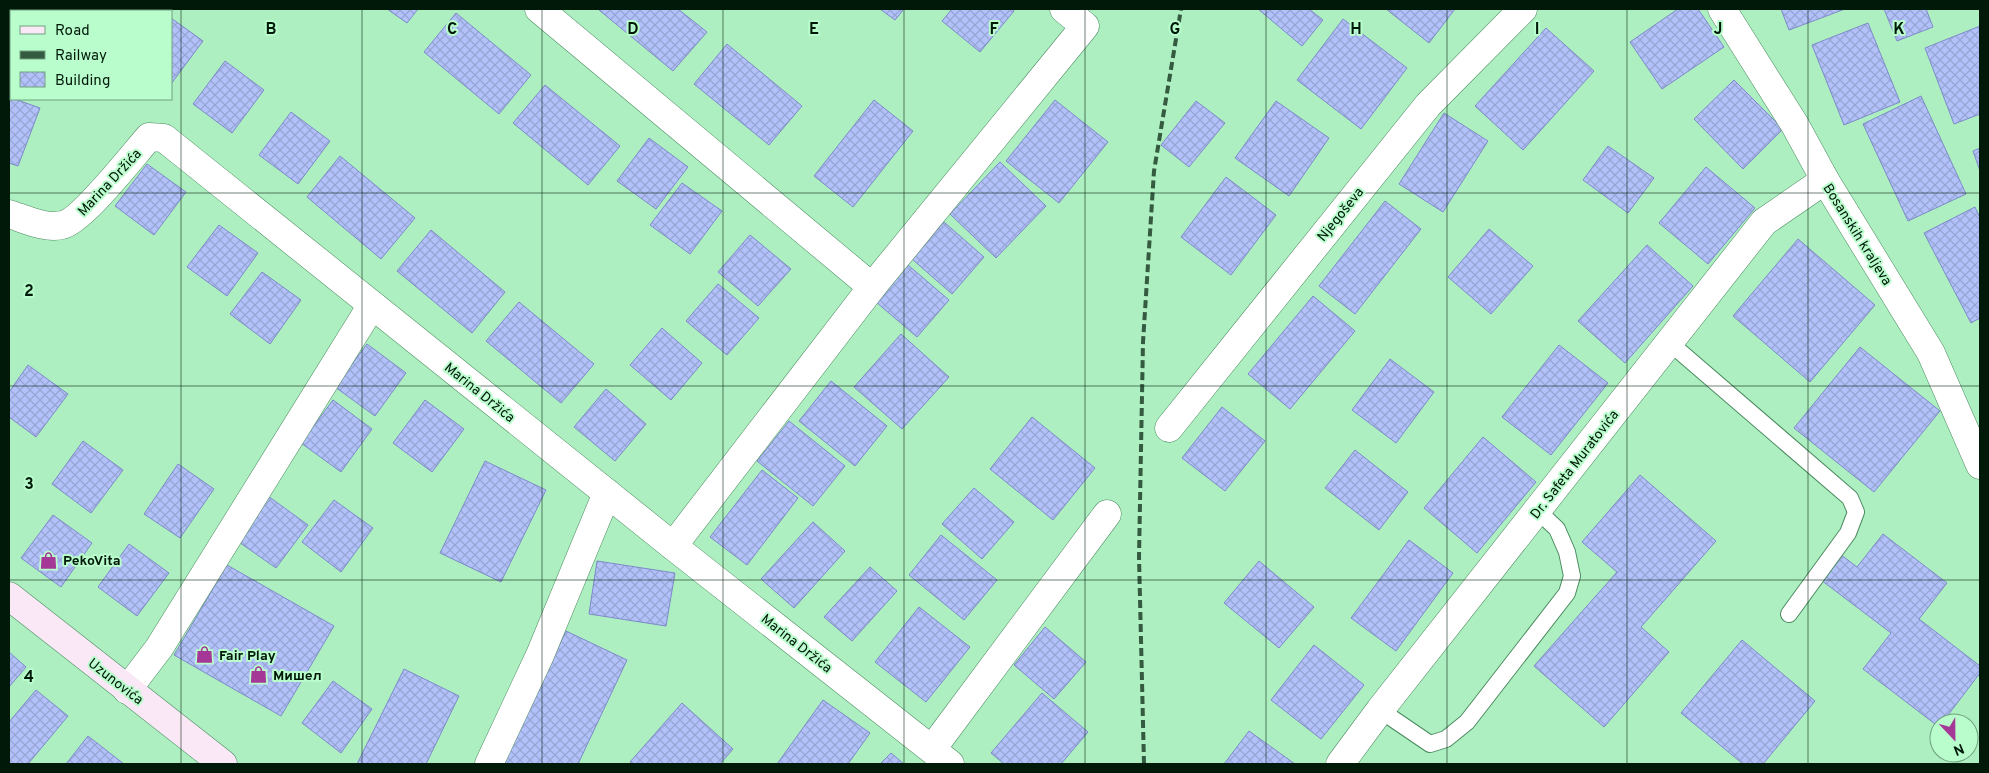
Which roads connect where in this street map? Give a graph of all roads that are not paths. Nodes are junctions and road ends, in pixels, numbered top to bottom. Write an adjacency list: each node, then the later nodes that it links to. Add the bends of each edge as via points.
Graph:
1 (539, 9): 7 (street)
2 (1064, 9): 7 (street, via 1085,26)
3 (1523, 9): 10 (street, Njegoševa, via 1428,105)
4 (1722, 9): 5 (street, Bosanskih kraljeva, via 1795,125)
5 (1825, 180): 9 (street, Dr. Safeta Muratovića, via 1764,222); 11 (street, Bosanskih kraljeva, via 1931,353)
6 (9, 214): 8 (street, Marina Držića, via 51,226 64,225 80,214 149,137 164,138)
7 (872, 288): 15 (street)
8 (372, 305): 12 (street, Marina Držića); 18 (street, via 159,648)
9 (1670, 343): 13 (street, Dr. Safeta Muratovića); 17 (lane, via 1850,498 1856,512 1848,533)
10 (1169, 428)
11 (1980, 466)
12 (607, 493): 15 (street, Marina Držića); 22 (street, via 540,655)
13 (1538, 510): 19 (street, Dr. Safeta Muratovića); 19 (lane, via 1557,529 1567,552 1572,576 1567,593 1467,722 1446,739 1430,744)
14 (1107, 514): 20 (street)
15 (673, 546): 20 (street, Marina Držića)
16 (9, 596): 18 (main road, Uzunovića)
17 (1789, 614)
18 (127, 690): 21 (main road, Uzunovića)
19 (1380, 710): 23 (street, Dr. Safeta Muratovića)
20 (941, 756)
21 (223, 764)
22 (489, 764)
23 (1340, 764)

